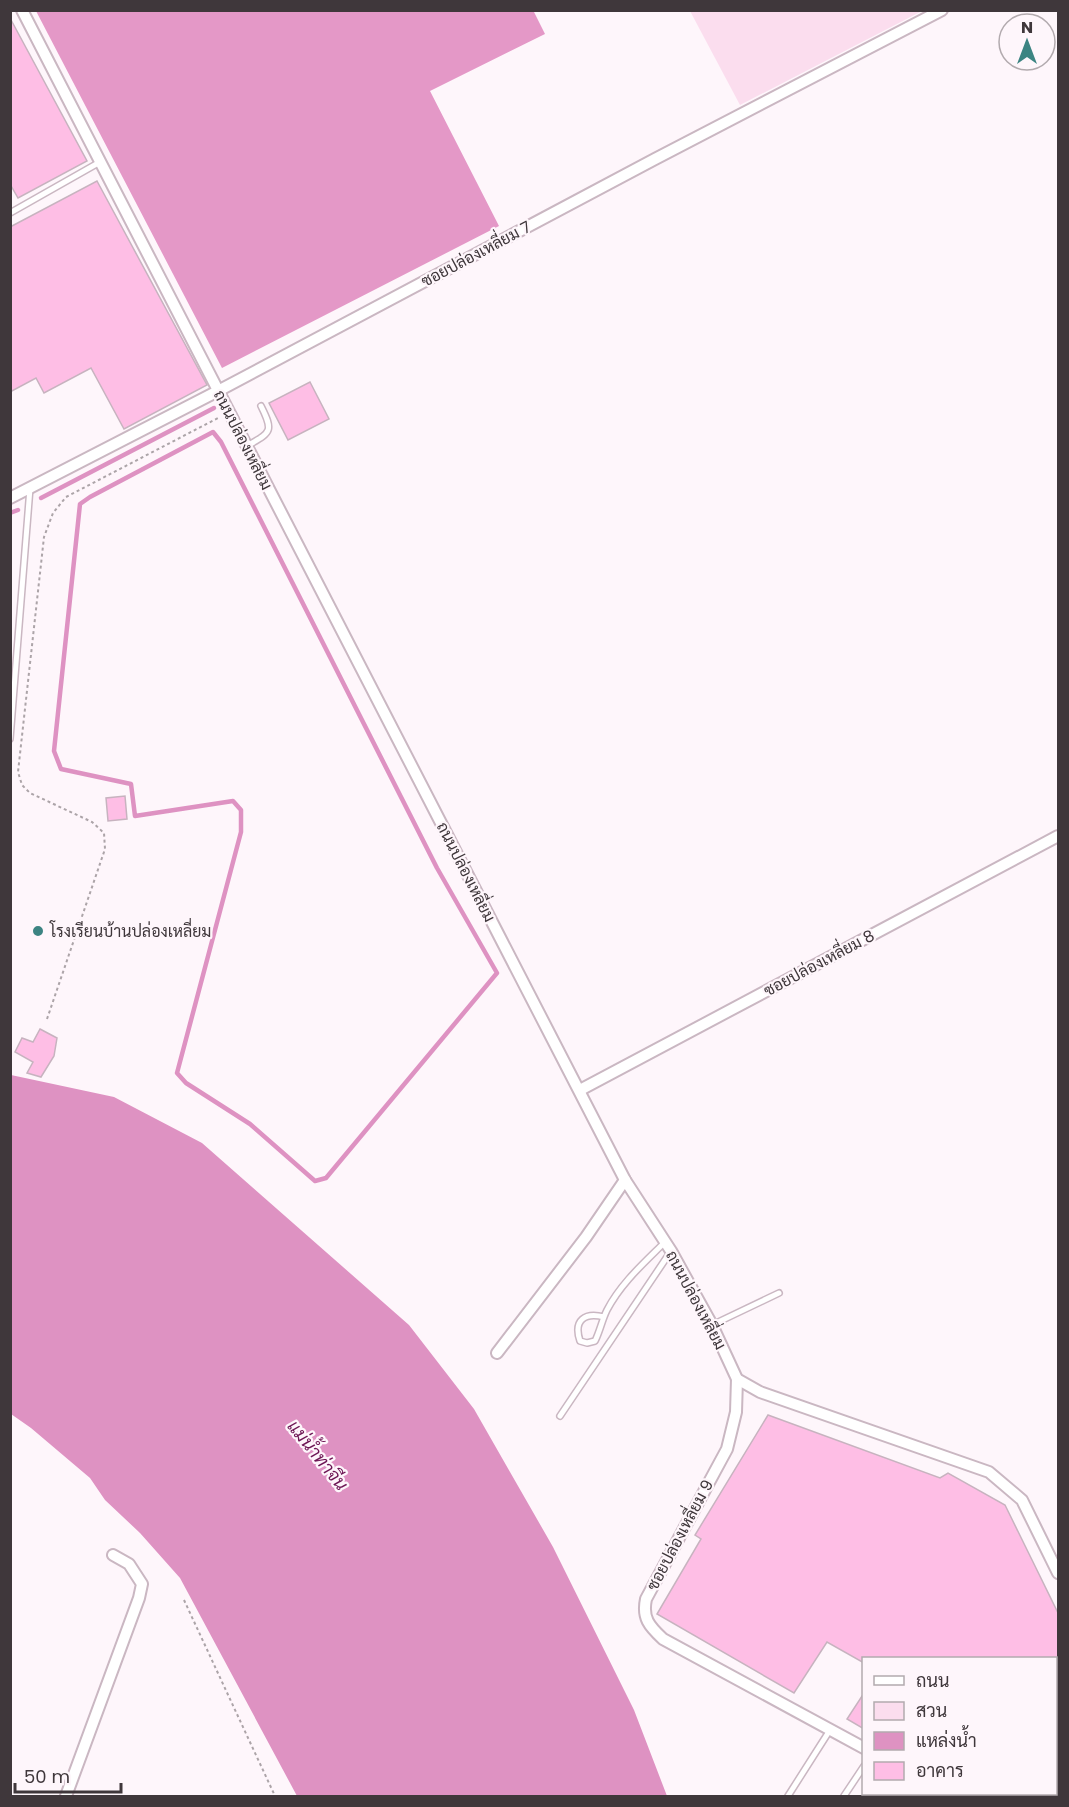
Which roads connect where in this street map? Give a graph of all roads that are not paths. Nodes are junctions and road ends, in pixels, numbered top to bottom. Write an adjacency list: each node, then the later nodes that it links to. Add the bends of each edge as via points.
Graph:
1 (22, 10): 3 (street, ถนนปล่องเหลี่ยม)
2 (942, 10): 5 (street, ซอยปล่องเหลี่ยม 7)
3 (100, 162): 4 (lane); 5 (street, ถนนปล่องเหลี่ยม)
4 (10, 213)
5 (218, 391): 7 (street, ถนนปล่องเหลี่ยม); 8 (street, ซอยปล่องเหลี่ยม 7)
6 (261, 406): 7 (lane, via 269,422 268,430)
7 (246, 446): 12 (street, ถนนปล่องเหลี่ยม)
8 (30, 488): 9 (street, ซอยปล่องเหลี่ยม 7); 10 (lane)
9 (10, 498)
10 (10, 739)
11 (1059, 836): 12 (street, ซอยปล่องเหลี่ยม 8)
12 (580, 1090): 13 (street, ถนนปล่องเหลี่ยม)
13 (625, 1179): 14 (street, ถนนปล่องเหลี่ยม); 18 (street)
14 (668, 1246): 16 (lane, via 638,1268); 17 (street, ถนนปล่องเหลี่ยม); 20 (lane)
15 (779, 1293): 17 (lane)
16 (604, 1317): 16 (lane, via 595,1341 580,1341 578,1327 583,1318)
17 (712, 1325): 19 (street, ถนนปล่องเหลี่ยม)
18 (497, 1353)
19 (737, 1379): 22 (street, via 760,1392 989,1472 1022,1500); 23 (street, ซอยปล่องเหลี่ยม 9, via 736,1412 727,1449 646,1599 645,1618 663,1639)
20 (560, 1416)
21 (113, 1555): 26 (street, via 129,1564 142,1584)
22 (1059, 1573)
23 (830, 1730): 24 (street, ซอยปล่องเหลี่ยม 9); 27 (lane)
24 (862, 1747)
25 (862, 1769): 28 (lane)
26 (66, 1797)
27 (788, 1797)
28 (844, 1797)

